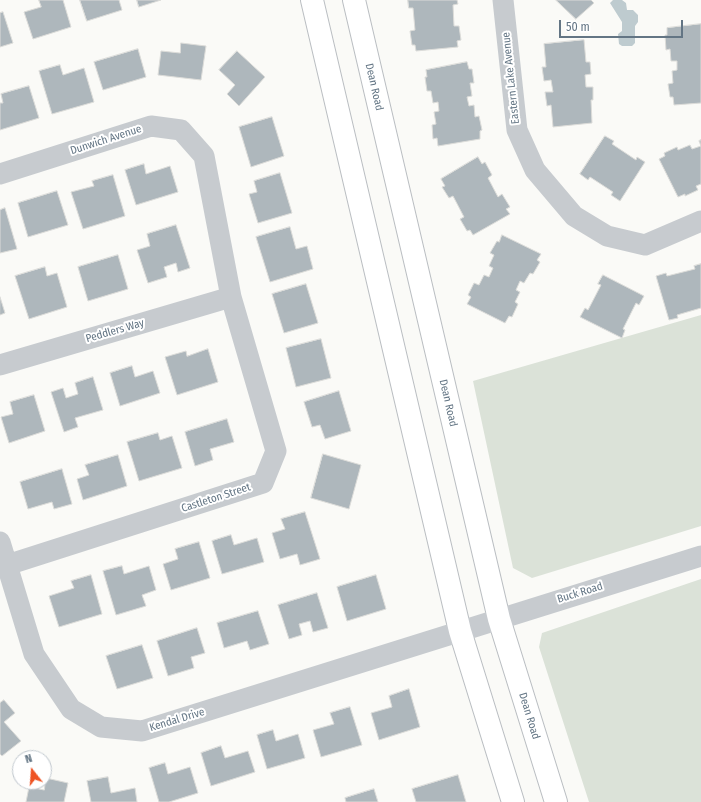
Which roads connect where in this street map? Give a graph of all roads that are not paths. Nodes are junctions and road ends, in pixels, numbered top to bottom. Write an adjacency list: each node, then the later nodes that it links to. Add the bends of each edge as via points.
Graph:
1 (312, 0): 12 (main road)
2 (354, 0): 11 (main road, Dean Road)
3 (503, 0): 5 (street, Eastern Lake Avenue, via 517,130 535,170 574,216 607,236 645,245)
4 (0, 174): 6 (street, Dunwich Avenue, via 151,126 181,130 204,156)
5 (701, 221)
6 (231, 298): 7 (street, Peddlers Way); 10 (street, Castleton Street, via 276,451 263,482)
7 (0, 365)
8 (0, 542): 10 (street, Kendal Drive)
9 (701, 556): 11 (street, Buck Road)
10 (7, 565): 12 (street, Kendal Drive, via 34,654 71,709 101,727 142,730)
11 (499, 619): 12 (street, Buck Road); 14 (main road, Dean Road)
12 (460, 631): 13 (main road)
13 (512, 802)
14 (556, 802)

